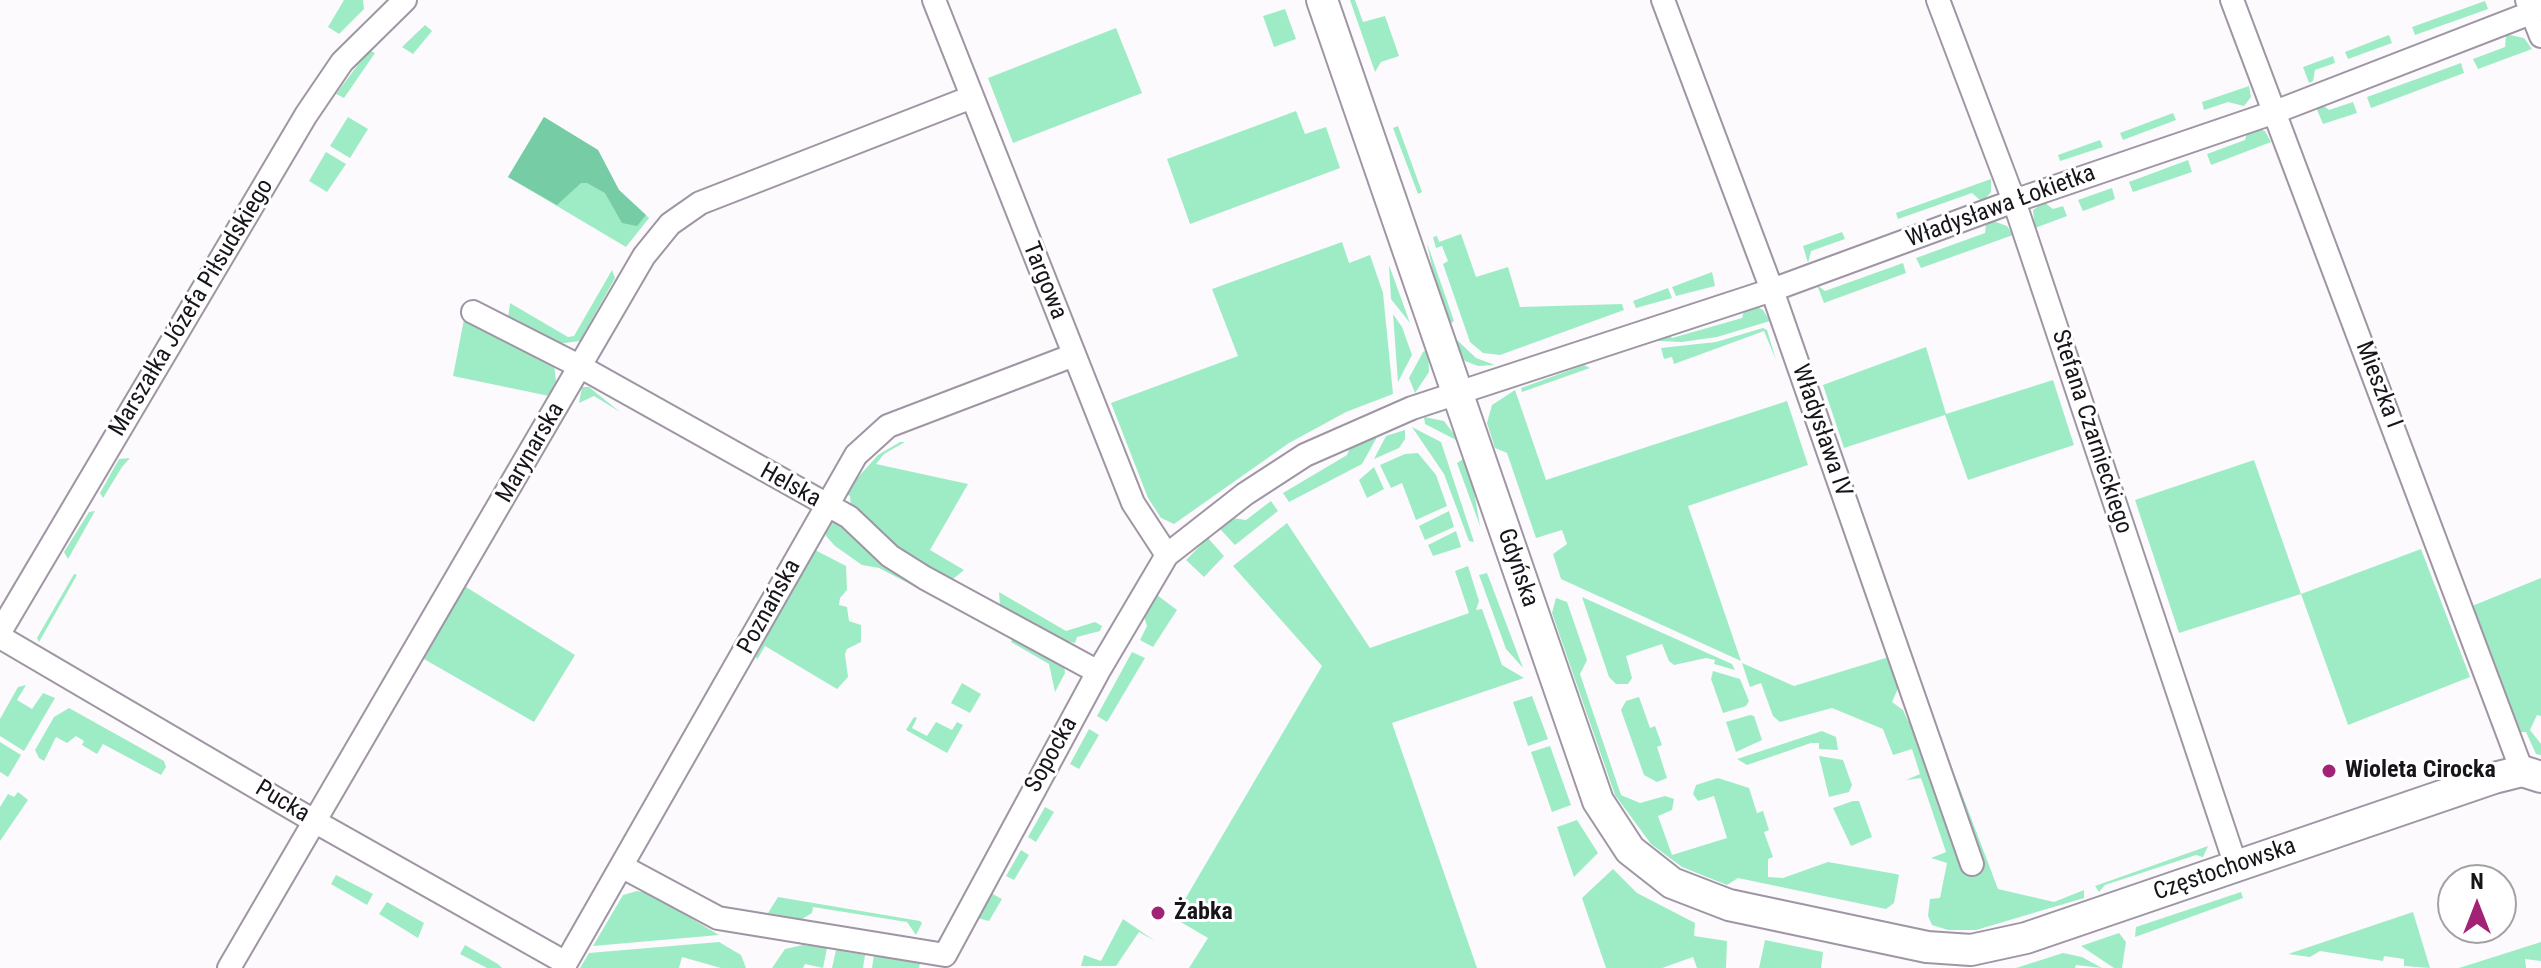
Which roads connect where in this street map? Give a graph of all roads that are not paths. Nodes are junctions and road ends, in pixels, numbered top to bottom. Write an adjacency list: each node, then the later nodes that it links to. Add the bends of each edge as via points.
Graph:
1 (405, 0): 19 (street, Marszałka Józefa Piłsudskiego, via 342,62 306,115)
2 (934, 0): 9 (street, Targowa)
3 (1322, 0): 16 (street, Gdyńska)
4 (1663, 0): 12 (street, Władysława IV)
5 (1938, 0): 11 (street, Stefana Czarnieckiego)
6 (2232, 0): 10 (street, Mieszka I)
7 (2533, 7): 8 (street); 10 (street, Władysława Łokietka)
8 (2541, 36)
9 (972, 97): 14 (street, Targowa); 15 (street, Marynarska, via 690,210 670,224 644,256)
10 (2275, 112): 11 (street, Władysława Łokietka); 21 (street, Mieszka I)
11 (2014, 201): 12 (street, Władysława Łokietka); 24 (street, Stefana Czarnieckiego)
12 (1772, 290): 16 (street, Władysława Łokietka); 23 (street, Władysława IV)
13 (473, 312): 15 (street, Helska)
14 (1074, 355): 17 (street, Poznańska, via 888,426 856,455); 18 (street, Targowa, via 1133,503)
15 (581, 367): 17 (street, Helska); 22 (street, Marynarska)
16 (1457, 393): 18 (street, Sopocka, via 1305,455); 26 (street, Gdyńska, via 1592,785 1622,841 1658,874 1704,898)
17 (826, 506): 20 (street, Helska, via 849,517 890,556 925,578); 25 (street, Poznańska)
18 (1167, 555): 20 (street, Sopocka)
19 (0, 634): 22 (street, Pucka)
20 (1098, 672): 25 (street, Sopocka, via 945,955 718,918)
21 (2532, 774): 24 (street, Częstochowska)
22 (314, 821): 27 (street, Pucka); 28 (street, Marynarska)
23 (1972, 864)
24 (2236, 866): 26 (street, Częstochowska, via 2006,944 1957,950)
25 (623, 867): 27 (street, Poznańska)
26 (1906, 943)
27 (564, 966)
28 (229, 968)

